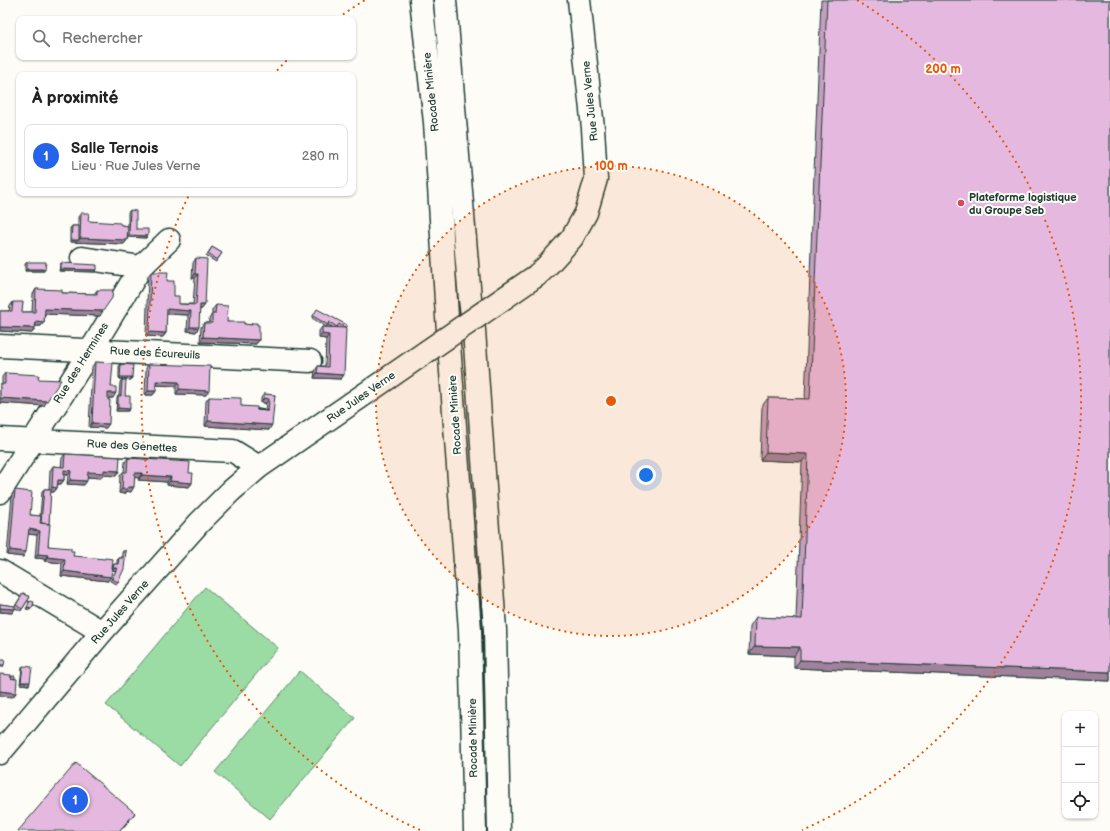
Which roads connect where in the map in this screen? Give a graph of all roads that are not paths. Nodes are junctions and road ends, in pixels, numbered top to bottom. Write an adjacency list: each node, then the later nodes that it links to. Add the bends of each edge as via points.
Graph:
1 (421, 0): 17 (main road, Rocade Minière, via 435,122 470,630)
2 (445, 0): 18 (main road, Rocade Minière, via 474,330 494,614)
3 (579, 0): 12 (main road, Rue Jules Verne, bridge, via 596,179 586,213 572,238 536,276)
4 (169, 240): 6 (main road, Rue des Hermines)
5 (82, 258): 6 (main road)
6 (141, 267): 8 (main road, Rue des Hermines)
7 (0, 346): 8 (main road, Rue des Écureuils)
8 (91, 350): 9 (main road, Rue des Écureuils); 11 (main road, Rue des Hermines)
9 (310, 361)
10 (0, 439): 11 (main road, Rue des Genettes)
11 (32, 441): 12 (main road, Rue des Genettes, via 233,451); 13 (main road, Rue des Hermines)
12 (259, 467): 15 (main road, Rue Jules Verne, via 199,523)
13 (0, 492)
14 (0, 571): 15 (main road)
15 (102, 632): 16 (main road, Rue Jules Verne)
16 (3, 744)
17 (475, 831)
18 (499, 831)

